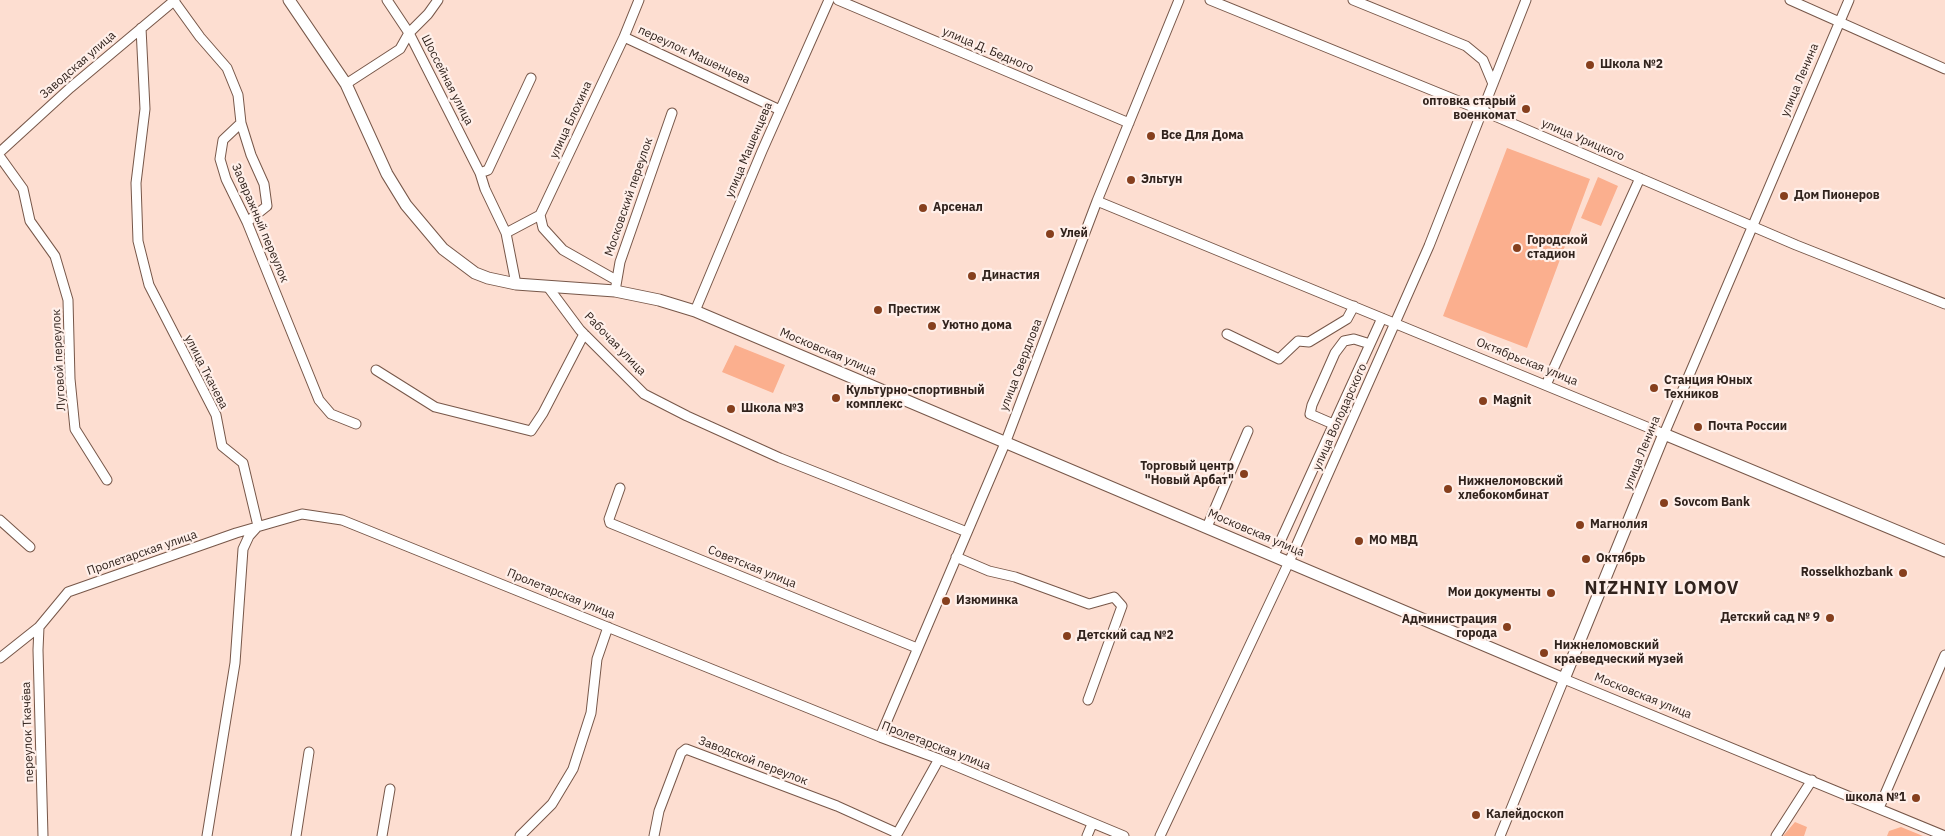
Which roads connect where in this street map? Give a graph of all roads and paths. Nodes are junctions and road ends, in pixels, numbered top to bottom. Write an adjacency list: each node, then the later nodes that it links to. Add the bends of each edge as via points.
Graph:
1 (289, 0): 20 (main road)
2 (387, 0): 16 (street, Шоссейная улица)
3 (438, 0): 16 (street)
4 (639, 0): 17 (street, улица Блохина)
5 (829, 0): 22 (street, улица Машенцева)
6 (838, 0): 26 (street, улица Д. Бедного)
7 (1179, 0): 26 (street, улица Свердлова)
8 (1210, 0): 23 (street, улица Урицкого)
9 (1353, 0): 21 (street, via 1466,46 1483,60)
10 (1526, 0): 21 (street, улица Володарского)
11 (1790, 0): 14 (street)
12 (1849, 0): 14 (street, улица Ленина)
13 (174, 1): 15 (street, Заводская улица); 25 (street, via 228,68 238,95)
14 (1840, 21): 18 (street); 34 (street, улица Ленина)
15 (141, 28): 27 (street, Заводская улица); 57 (street, улица Ткачева, via 145,109 136,183 138,241 149,285 216,415 222,446 243,462)
16 (409, 33): 20 (street, via 400,49); 29 (street, Шоссейная улица)
17 (624, 36): 22 (street, переулок Машенцева); 32 (street, улица Блохина)
18 (1945, 69)
19 (531, 78): 29 (street, via 488,170)
20 (346, 84): 36 (main road, via 387,174 423,227 443,249 475,273)
21 (1493, 84): 23 (street, улица Володарского)
22 (780, 110): 41 (street, улица Машенцева)
23 (1482, 111): 30 (street, улица Урицкого); 43 (street, улица Володарского)
24 (672, 113): 37 (street, Московский переулок, via 620,262)
25 (241, 123): 33 (street, via 264,184 267,206); 33 (street, Заовражный переулок, via 222,140 220,159)
26 (1129, 123): 31 (street, улица Свердлова)
27 (0, 152)
28 (0, 157): 54 (street, Луговой переулок, via 24,189 30,221 55,256 68,300 75,429)
29 (480, 173): 35 (street, Шоссейная улица)
30 (1640, 178): 34 (street, улица Урицкого); 48 (street)
31 (1097, 201): 40 (street, Октябрьская улица); 53 (street, улица Свердлова)
32 (540, 215): 35 (street); 37 (street, via 543,228 563,250)
33 (247, 222): 49 (street, Заовражный переулок, via 319,400 331,414)
34 (1753, 224): 39 (street, улица Урицкого, via 1796,245); 52 (street, улица Ленина)
35 (506, 233): 36 (street, Шоссейная улица)
36 (516, 284): 38 (main road)
37 (616, 286): 38 (main road, Московская улица); 41 (main road, Московская улица)
38 (548, 287): 44 (street, Рабочая улица)
39 (1945, 304)
40 (1354, 306): 42 (street, Октябрьская улица); 45 (street, via 1347,319 1309,342 1298,341 1279,359)
41 (695, 311): 53 (main road, Московская улица)
42 (1382, 318): 43 (street, Октябрьская улица); 46 (street)
43 (1395, 323): 48 (street, Октябрьская улица); 64 (street, улица Володарского)
44 (584, 334): 47 (street, via 531,431 435,407); 59 (street, Рабочая улица, via 644,394 686,416 780,458)
45 (1227, 334)
46 (1370, 344): 50 (street); 50 (street, via 1354,339 1344,340 1335,353 1310,414)
47 (376, 370)
48 (1546, 385): 52 (street, Октябрьская улица)
49 (356, 424)
50 (1333, 424): 62 (street)
51 (1248, 431): 58 (street)
52 (1664, 434): 61 (main road, Октябрьская улица); 70 (main road, улица Ленина)
53 (1006, 441): 58 (main road, Московская улица); 59 (street, улица Свердлова)
54 (107, 480)
55 (620, 488): 67 (street, Советская улица, via 610,523)
56 (0, 520): 60 (street)
57 (258, 526): 65 (street, Пролетарская улица, via 68,592); 66 (street, Пролетарская улица, via 302,514 342,520); 81 (street, via 243,548 235,663)
58 (1207, 527): 62 (main road, Московская улица)
59 (967, 532): 63 (street, улица Свердлова)
60 (30, 547)
61 (1945, 552)
62 (1274, 556): 64 (main road, Московская улица)
63 (956, 557): 67 (street, улица Свердлова); 71 (street, via 1089,604 1114,597 1122,606)
64 (1289, 562): 70 (main road, Московская улица); 88 (street, улица Володарского)
65 (40, 627): 69 (street, Пролетарская улица); 80 (street, переулок Ткачёва)
66 (608, 627): 72 (street, Пролетарская улица); 84 (street, via 597,659 591,713 573,769 552,804)
67 (918, 648): 72 (street, улица Свердлова)
68 (1945, 655): 77 (street)
69 (0, 658)
70 (1564, 679): 75 (street, Московская улица); 89 (street, улица Ленина)
71 (1088, 700)
72 (880, 737): 74 (street, Пролетарская улица)
73 (309, 752): 82 (street)
74 (939, 759): 78 (street, Пролетарская улица); 79 (street)
75 (1812, 780): 77 (street, Московская улица); 90 (street)
76 (390, 789): 83 (street)
77 (1879, 808): 91 (street, Московская улица)
78 (1092, 824): 86 (street); 87 (street, Пролетарская улица)
79 (897, 834): 85 (street, Заводской переулок, via 838,806 686,749 681,753 659,811)
80 (43, 836)
81 (206, 836)
82 (296, 836)
83 (382, 836)
84 (520, 836)
85 (654, 836)
86 (1088, 836)
87 (1124, 836)
88 (1160, 836)
89 (1500, 836)
90 (1776, 836)
91 (1945, 836)

